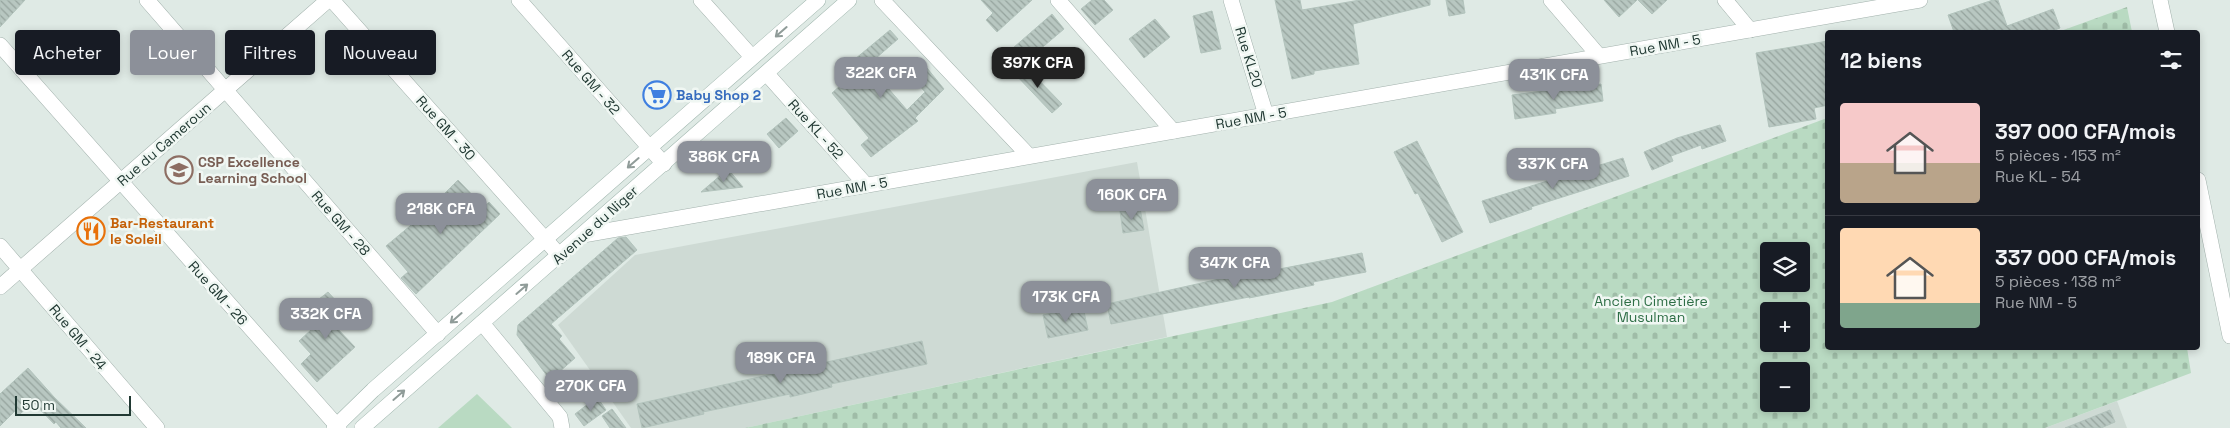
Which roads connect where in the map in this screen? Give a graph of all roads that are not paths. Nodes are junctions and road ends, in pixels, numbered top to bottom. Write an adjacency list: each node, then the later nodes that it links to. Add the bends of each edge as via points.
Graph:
1 (146, 0): 20 (street, Rue GM - 28)
2 (330, 0): 20 (street, Rue du Cameroun); 30 (street, Rue GM - 30)
3 (519, 0): 23 (street, Rue GM - 32)
4 (701, 0): 18 (street)
5 (818, 0): 18 (street, Avenue du Niger, one-way to 18)
6 (850, 0): 19 (street, Avenue du Niger)
7 (882, 0): 24 (street)
8 (1058, 0): 22 (street)
9 (1231, 0): 21 (street, Rue KL20)
10 (1551, 0): 17 (street)
11 (1725, 0): 14 (street)
12 (1915, 0): 14 (street, Rue NM - 5)
13 (2160, 0): 15 (street)
14 (1750, 30): 17 (street, Rue NM - 5)
15 (2167, 30)
16 (0, 45): 26 (street, Rue GM - 26)
17 (1599, 56): 21 (street, Rue NM - 5)
18 (752, 57): 23 (street, Avenue du Niger)
19 (767, 74): 25 (street, Avenue du Niger); 27 (street, Rue KL - 52)
20 (225, 90): 26 (street, Rue du Cameroun); 36 (street, Rue GM - 28)
21 (1266, 115): 22 (street, Rue NM - 5)
22 (1173, 131): 24 (street, Rue NM - 5)
23 (650, 148): 25 (street, Rue GM - 32); 30 (street, Avenue du Niger, one-way to 30)
24 (1029, 156): 27 (street, Rue NM - 5)
25 (664, 164): 29 (street, Avenue du Niger)
26 (120, 183): 33 (street, Rue du Cameroun); 38 (street, Rue GM - 26)
27 (866, 185): 29 (street, Rue NM - 5)
28 (2200, 190): 37 (street)
29 (583, 235): 32 (street, Avenue du Niger)
30 (545, 240): 32 (street, Rue GM - 30); 36 (street, Avenue du Niger, one-way to 36)
31 (0, 246): 33 (street, Rue GM - 24)
32 (560, 256): 35 (street, Avenue du Niger, one-way to 32)
33 (21, 269): 34 (street, Rue du Cameroun); 39 (street, Rue GM - 24)
34 (0, 287)
35 (482, 323): 40 (street, Avenue du Niger, one-way to 35); 41 (street, via 560,417)
36 (438, 334): 38 (street, Avenue du Niger, via 373,390)
37 (2230, 336)
38 (337, 427)
39 (157, 428)
40 (362, 428)
41 (562, 428)

